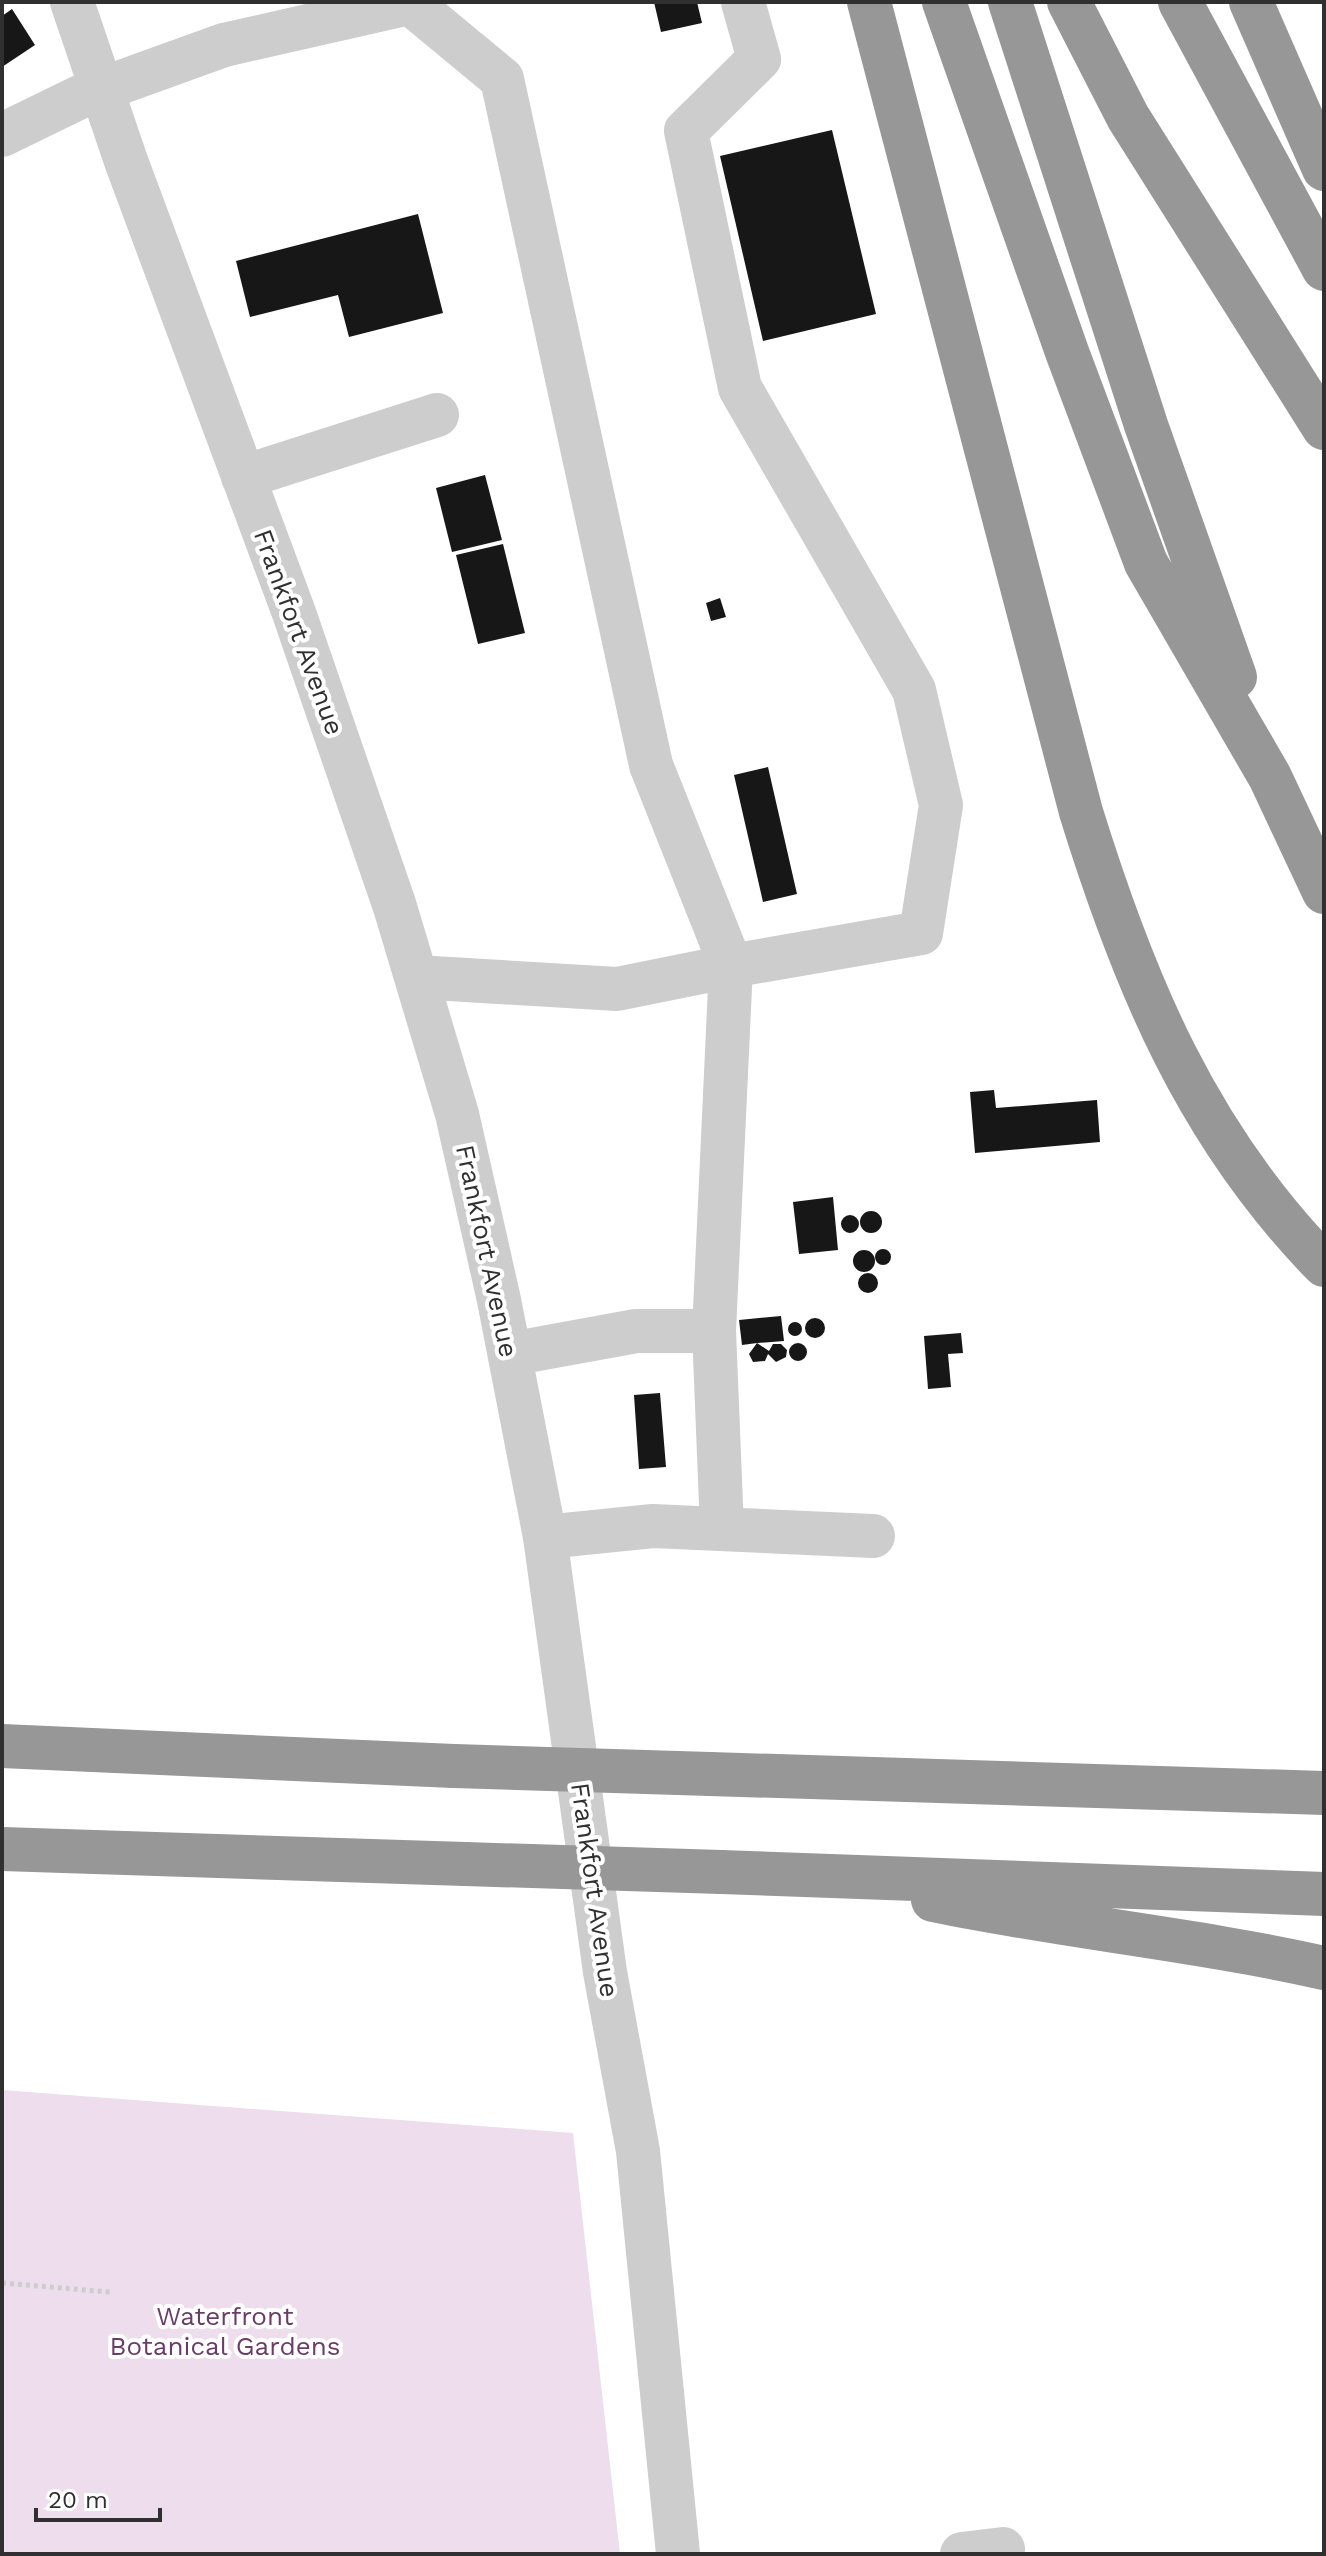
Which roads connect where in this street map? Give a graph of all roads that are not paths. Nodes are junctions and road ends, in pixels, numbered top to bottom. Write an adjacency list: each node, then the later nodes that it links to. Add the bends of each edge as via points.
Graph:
1 (72, 2): 10 (street, Frankfort Avenue)
2 (409, 2): 10 (street, via 224,45); 19 (street, via 502,79 651,765)
3 (743, 2): 19 (street, via 759,59 686,131 740,388 914,690 941,805 921,933)
4 (869, 2): 21 (highway, via 1081,812 1113,915 1149,1005 1212,1125 1262,1194)
5 (944, 2): 17 (highway, via 1146,563)
6 (1010, 2): 17 (highway, via 1146,425)
7 (1069, 2): 15 (highway, via 1128,117)
8 (1180, 2): 13 (highway)
9 (1251, 2): 12 (highway)
10 (104, 90): 11 (street); 16 (street, Frankfort Avenue)
11 (2, 135)
12 (1324, 169)
13 (1324, 269)
14 (437, 415): 16 (street)
15 (1324, 428)
16 (243, 477): 20 (street, Frankfort Avenue)
17 (1270, 777): 18 (highway)
18 (1324, 892)
19 (731, 966): 20 (street, via 617,989); 22 (street)
20 (416, 977): 23 (street, Frankfort Avenue, via 457,1114)
21 (1324, 1265)
22 (714, 1331): 23 (street, via 636,1331); 24 (street)
23 (510, 1354): 26 (street, Frankfort Avenue)
24 (722, 1529): 25 (street); 26 (street, via 653,1526)
25 (873, 1536)
26 (545, 1537): 33 (street, Frankfort Avenue, via 605,1972 638,2151)
27 (2, 1746): 28 (highway, bridge)
28 (1324, 1793)
29 (2, 1849): 30 (highway, bridge)
30 (817, 1876): 31 (highway); 32 (highway, via 1024,1919 1153,1936)
31 (1324, 1894)
32 (1324, 1968)
33 (678, 2554)

